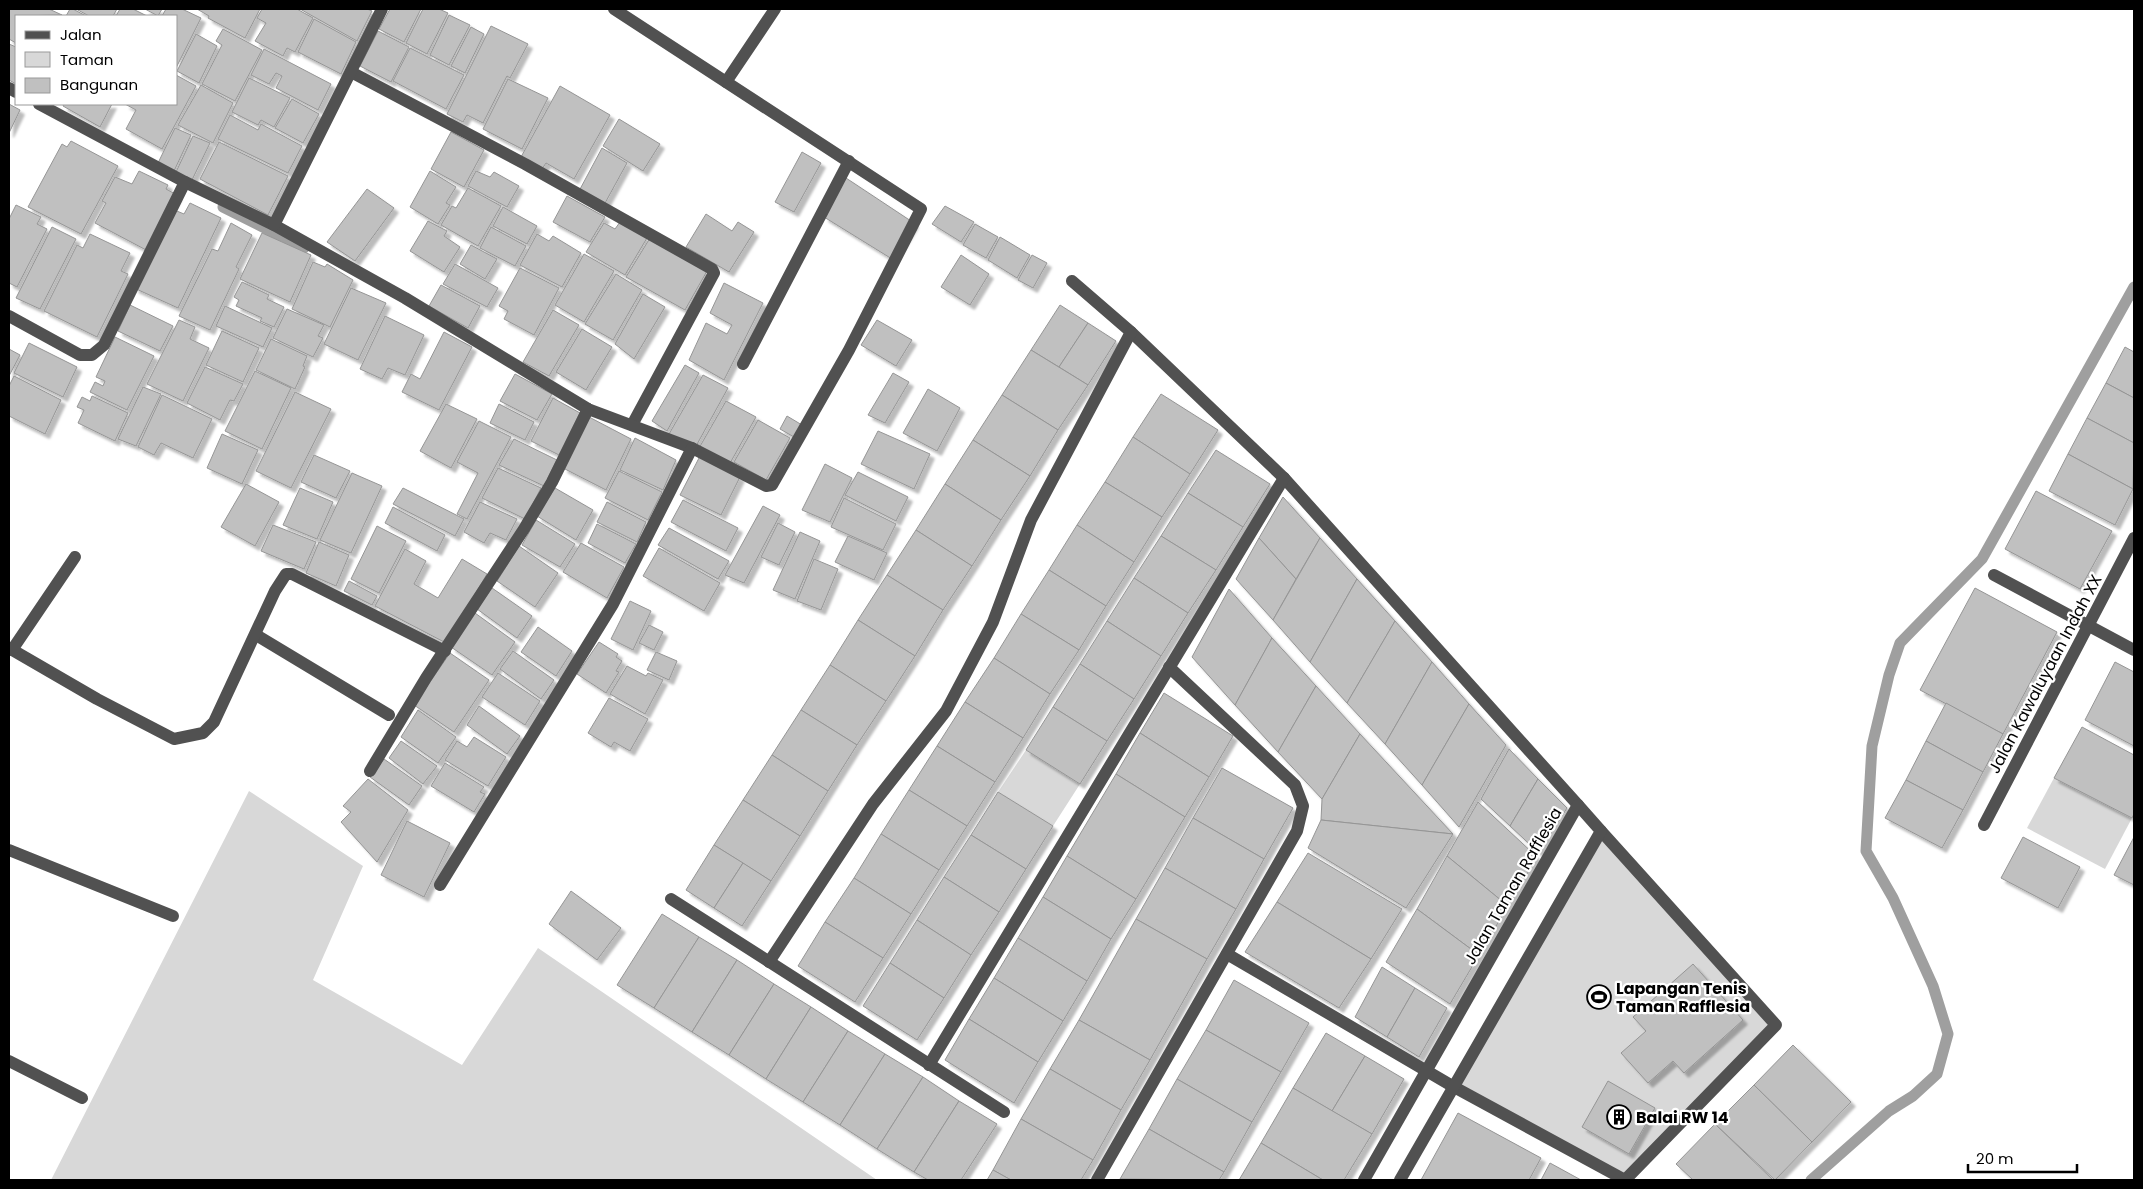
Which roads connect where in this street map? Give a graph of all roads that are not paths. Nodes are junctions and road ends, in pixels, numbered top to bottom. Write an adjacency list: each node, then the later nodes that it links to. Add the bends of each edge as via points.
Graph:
1 (382, 9): 4 (street)
2 (775, 9): 5 (street)
3 (616, 10): 5 (street)
4 (351, 72): 9 (street); 15 (street, via 525,164 712,270 714,273)
5 (726, 82): 7 (street)
6 (41, 105): 8 (street)
7 (849, 161): 13 (street); 16 (street, via 920,206 922,211 849,350 772,485 753,480)
8 (185, 182): 9 (street); 11 (street, via 104,345 92,355 80,355)
9 (274, 225): 14 (street, via 405,298)
10 (1072, 281): 12 (street)
11 (9, 316)
12 (1131, 332): 17 (street); 37 (street, via 1031,520 993,622 946,711 873,804)
13 (744, 364)
14 (588, 408): 15 (street); 25 (street, via 547,490)
15 (632, 425): 16 (street)
16 (692, 448): 33 (street, via 613,604)
17 (1284, 478): 26 (street); 29 (street)
18 (2134, 538): 21 (street, Jalan Kawaluyaan Indah XX)
19 (75, 557): 23 (street)
20 (1994, 575): 21 (street)
21 (2088, 626): 24 (street); 30 (street, Jalan Kawaluyaan Indah XX)
22 (256, 635): 23 (street, via 214,722 203,733 174,739); 25 (street, via 275,591 286,574 292,574); 27 (street)
23 (10, 649)
24 (2134, 650)
25 (445, 651): 28 (street)
26 (1168, 667): 36 (street, via 1295,785 1303,806 1296,831); 39 (street)
27 (388, 715)
28 (370, 771)
29 (1578, 805): 31 (street, Jalan Taman Rafflesia); 40 (street, Jalan Taman Rafflesia)
30 (1984, 825)
31 (1601, 831): 41 (street); 47 (street, Jalan Taman Rafflesia, via 1776,1025)
32 (9, 850): 35 (street)
33 (440, 885)
34 (671, 900): 37 (street)
35 (173, 916)
36 (1228, 954): 40 (street); 44 (street)
37 (769, 962): 39 (street)
38 (9, 1061): 42 (street)
39 (929, 1065): 43 (street)
40 (1427, 1070): 41 (street); 45 (street, Jalan Taman Rafflesia)
41 (1454, 1087): 46 (street); 47 (street)
42 (82, 1098)
43 (1004, 1112)
44 (1097, 1180)
45 (1364, 1180)
46 (1400, 1180)
47 (1625, 1180)

